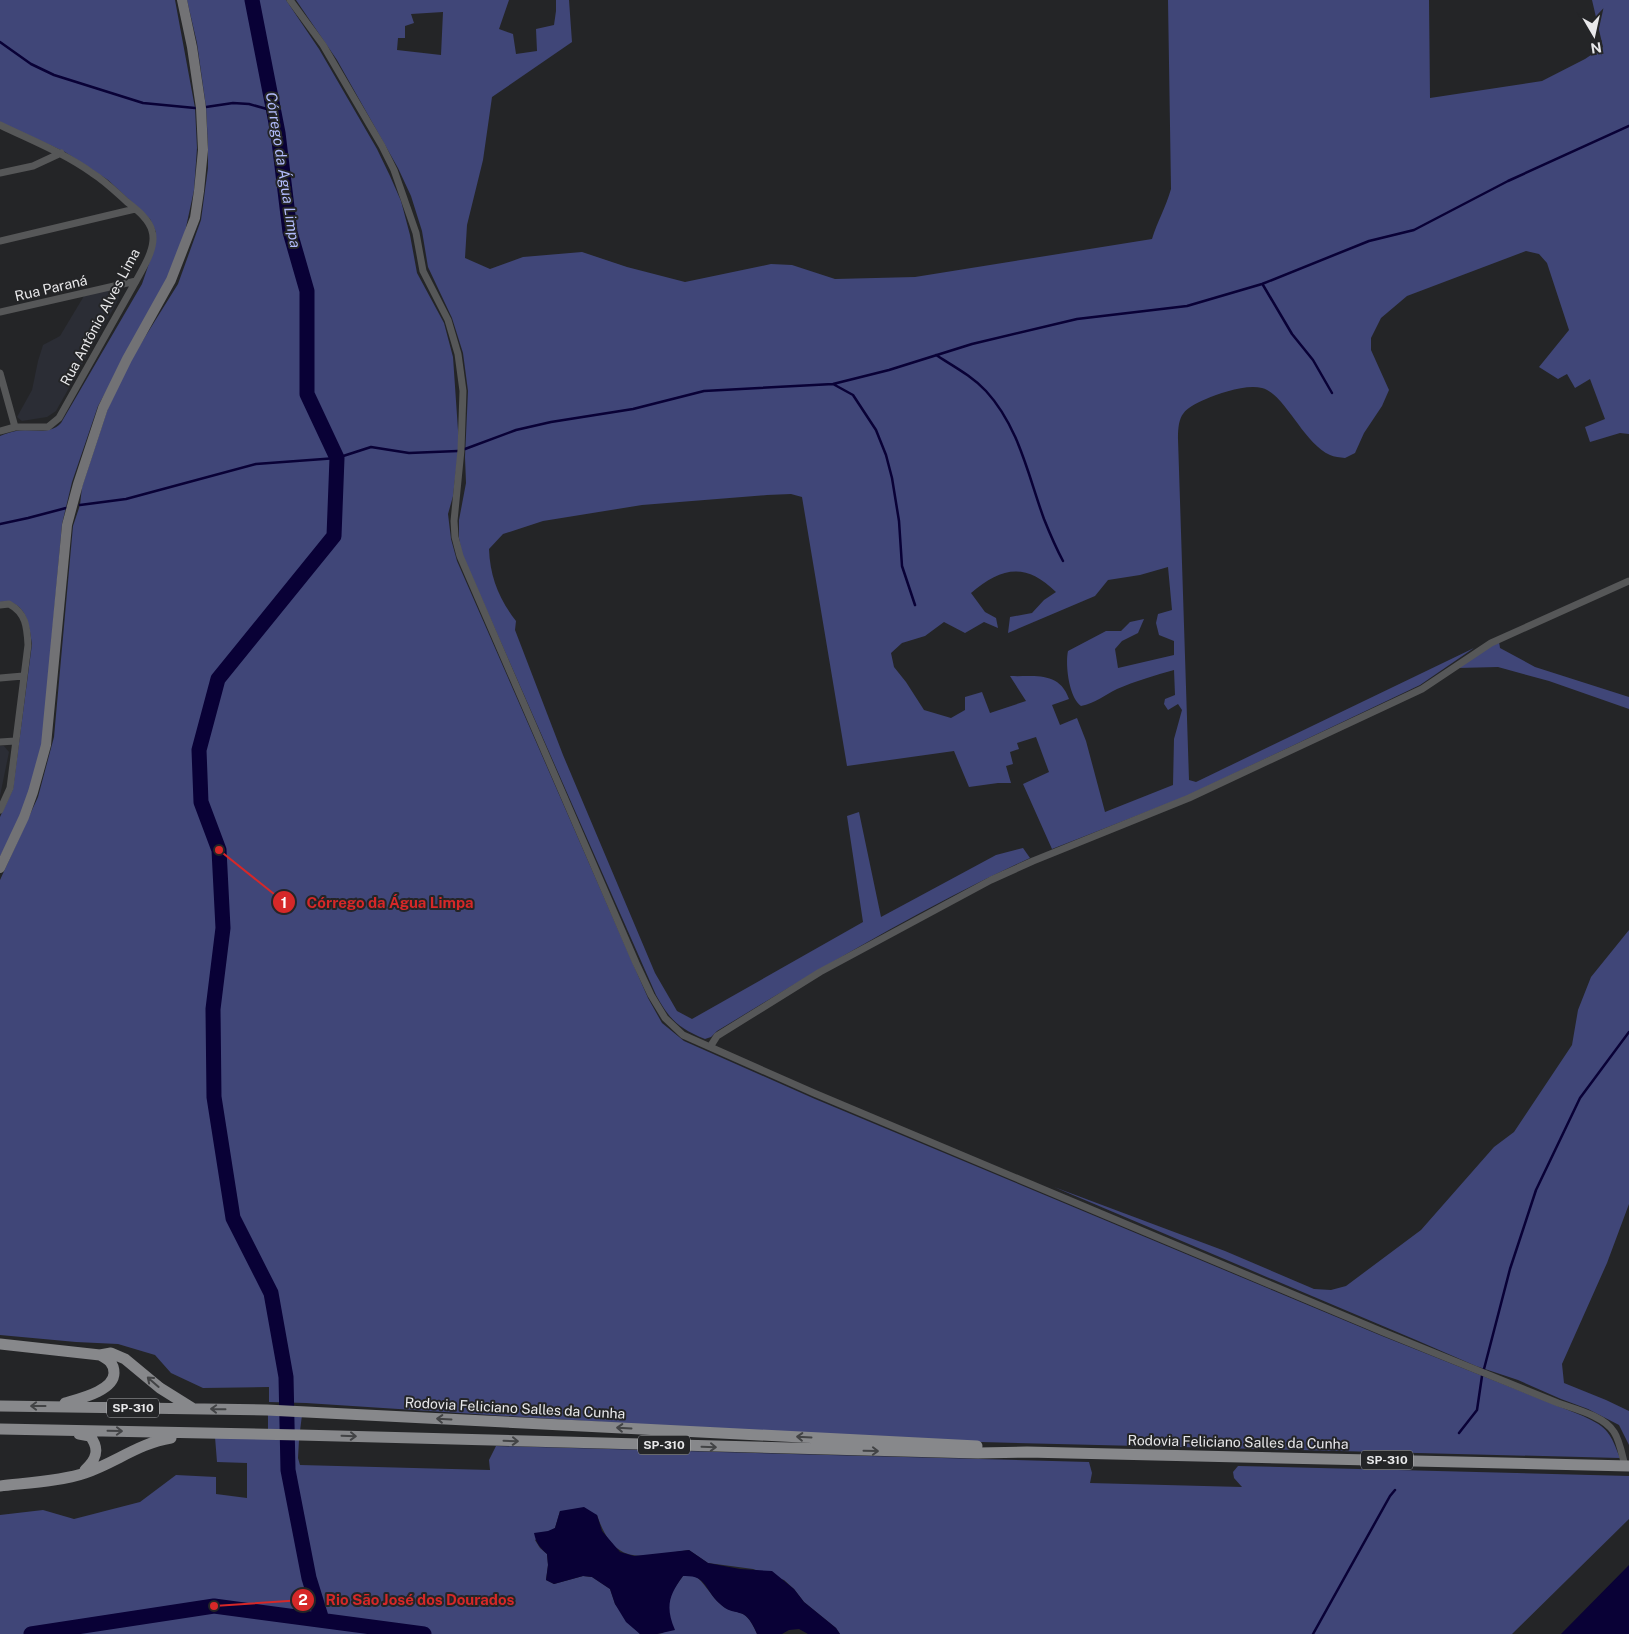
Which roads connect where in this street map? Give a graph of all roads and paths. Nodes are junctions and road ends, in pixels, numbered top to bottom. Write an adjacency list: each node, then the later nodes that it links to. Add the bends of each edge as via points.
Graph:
1 (182, 0): 20 (main road, via 201,108 203,150 195,218 171,280 103,408 78,484 66,525 46,744 34,792)
2 (290, 0): 21 (street, via 323,45 394,170 416,233 423,271 448,320 458,354 463,392 454,521 460,556 651,995 674,1028)
3 (0, 126): 4 (street, Rua Antônio Alves Lima)
4 (61, 153): 5 (street, via 33,166); 6 (street, Rua Antônio Alves Lima, via 104,181)
5 (0, 173)
6 (135, 209): 7 (street); 8 (street, Rua Antônio Alves Lima, via 148,221 153,232 146,263)
7 (0, 240)
8 (136, 281): 9 (street, Rua Paraná); 11 (street, Rua Antônio Alves Lima, via 59,418 48,427)
9 (0, 312)
10 (0, 373): 11 (street)
11 (15, 428): 12 (street, Rua Antônio Alves Lima)
12 (0, 431)
13 (1629, 581): 21 (street, via 1491,643 1422,689 1189,798 991,880 820,972 717,1036)
14 (0, 605): 15 (street, via 16,608 27,626 28,645)
15 (23, 676): 16 (street); 17 (street)
16 (0, 678)
17 (15, 741): 18 (street); 19 (street, via 10,788)
18 (0, 742)
19 (0, 810)
20 (0, 868)
21 (710, 1047): 31 (street, via 1383,1332 1585,1413 1608,1424)
22 (0, 1344): 23 (main road)
23 (100, 1355): 25 (main road, via 113,1365 111,1382 98,1392); 26 (main road, one-way to 23, via 160,1388 125,1359 111,1353)
24 (0, 1406): 25 (main road, Rodovia Feliciano Salles da Cunha / SP-310, one-way to 24)
25 (58, 1406): 26 (main road, Rodovia Feliciano Salles da Cunha / SP-310)
26 (193, 1409): 30 (main road, Rodovia Feliciano Salles da Cunha / SP-310, one-way to 26, via 981,1446)
27 (0, 1430): 28 (main road, Rodovia Feliciano Salles da Cunha / SP-310)
28 (48, 1430): 29 (main road, Rodovia Feliciano Salles da Cunha / SP-310, one-way to 29); 32 (main road, via 90,1436 96,1444 96,1458 91,1465)
29 (213, 1433): 30 (main road, Rodovia Feliciano Salles da Cunha / SP-310, one-way to 30); 32 (main road, via 157,1440)
30 (1027, 1452): 31 (main road, Rodovia Feliciano Salles da Cunha / SP-310)
31 (1627, 1466)
32 (70, 1477): 33 (main road)
33 (0, 1486)

